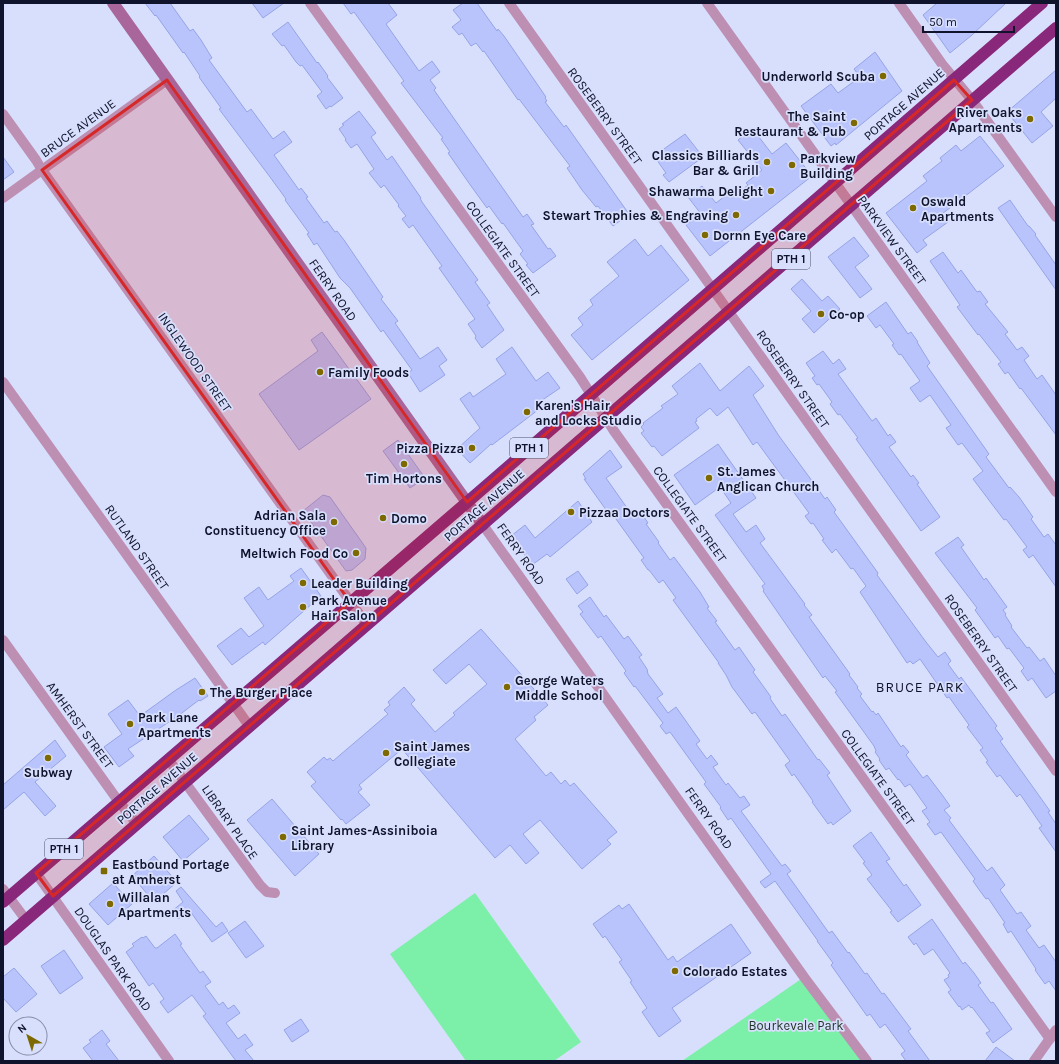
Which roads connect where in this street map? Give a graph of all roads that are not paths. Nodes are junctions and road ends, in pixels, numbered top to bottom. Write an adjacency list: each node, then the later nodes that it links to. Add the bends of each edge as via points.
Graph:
1 (113, 3): 8 (main road, FERRY ROAD)
2 (310, 3): 20 (street, COLLEGIATE STREET)
3 (509, 3): 17 (street, ROSEBERRY STREET)
4 (707, 3): 13 (street, PARKVIEW STREET)
5 (899, 3): 9 (street)
6 (1042, 3): 9 (highway, PORTAGE AVENUE / PTH 1)
7 (1056, 28): 10 (highway, PORTAGE AVENUE / PTH 1)
8 (167, 80): 12 (street, BRUCE AVENUE); 23 (main road, FERRY ROAD)
9 (954, 80): 10 (street); 13 (highway, PORTAGE AVENUE / PTH 1)
10 (972, 100): 15 (highway, PORTAGE AVENUE / PTH 1); 16 (street)
11 (3, 114): 12 (street, INGLEWOOD STREET)
12 (42, 170): 14 (street, BRUCE AVENUE); 25 (street, INGLEWOOD STREET)
13 (835, 182): 15 (street, PARKVIEW STREET); 17 (highway, PORTAGE AVENUE / PTH 1)
14 (3, 198)
15 (852, 206): 18 (highway, PORTAGE AVENUE / PTH 1); 22 (street, PARKVIEW STREET)
16 (1056, 217)
17 (713, 289): 18 (street, ROSEBERRY STREET); 20 (highway, PORTAGE AVENUE / PTH 1)
18 (729, 312): 21 (highway, PORTAGE AVENUE / PTH 1); 31 (street, ROSEBERRY STREET)
19 (3, 382): 28 (street, RUTLAND STREET)
20 (590, 394): 21 (street, COLLEGIATE STREET); 23 (highway, PORTAGE AVENUE / PTH 1)
21 (606, 418): 24 (highway, PORTAGE AVENUE / PTH 1); 41 (street, COLLEGIATE STREET)
22 (1056, 492)
23 (467, 502): 24 (main road, FERRY ROAD); 25 (highway, PORTAGE AVENUE / PTH 1)
24 (483, 525): 26 (highway, PORTAGE AVENUE / PTH 1); 43 (street, FERRY ROAD)
25 (350, 602): 26 (street, INGLEWOOD STREET); 28 (highway, PORTAGE AVENUE / PTH 1)
26 (367, 625): 29 (highway, PORTAGE AVENUE / PTH 1)
27 (3, 640): 33 (street, AMHERST STREET)
28 (232, 703): 29 (street, RUTLAND STREET); 30 (highway, PORTAGE AVENUE / PTH 1)
29 (250, 727): 32 (highway, PORTAGE AVENUE / PTH 1)
30 (168, 759): 32 (street, LIBRARY PLACE); 33 (highway, PORTAGE AVENUE / PTH 1)
31 (1056, 771)
32 (185, 782): 34 (highway, PORTAGE AVENUE / PTH 1); 36 (street, LIBRARY PLACE, via 260,885 267,892)
33 (119, 802): 34 (street, AMHERST STREET); 35 (highway, PORTAGE AVENUE / PTH 1)
34 (137, 824): 38 (highway, PORTAGE AVENUE / PTH 1)
35 (36, 873): 37 (highway, PORTAGE AVENUE / PTH 1); 38 (street, DOUGLAS PARK ROAD)
36 (275, 893)
37 (5, 896): 39 (street)
38 (53, 896): 39 (highway, PORTAGE AVENUE / PTH 1); 42 (street, DOUGLAS PARK ROAD)
39 (26, 920): 40 (highway, PORTAGE AVENUE / PTH 1)
40 (3, 940)
41 (1053, 1034): 44 (street)
42 (169, 1061)
43 (867, 1061)
44 (1034, 1061)

